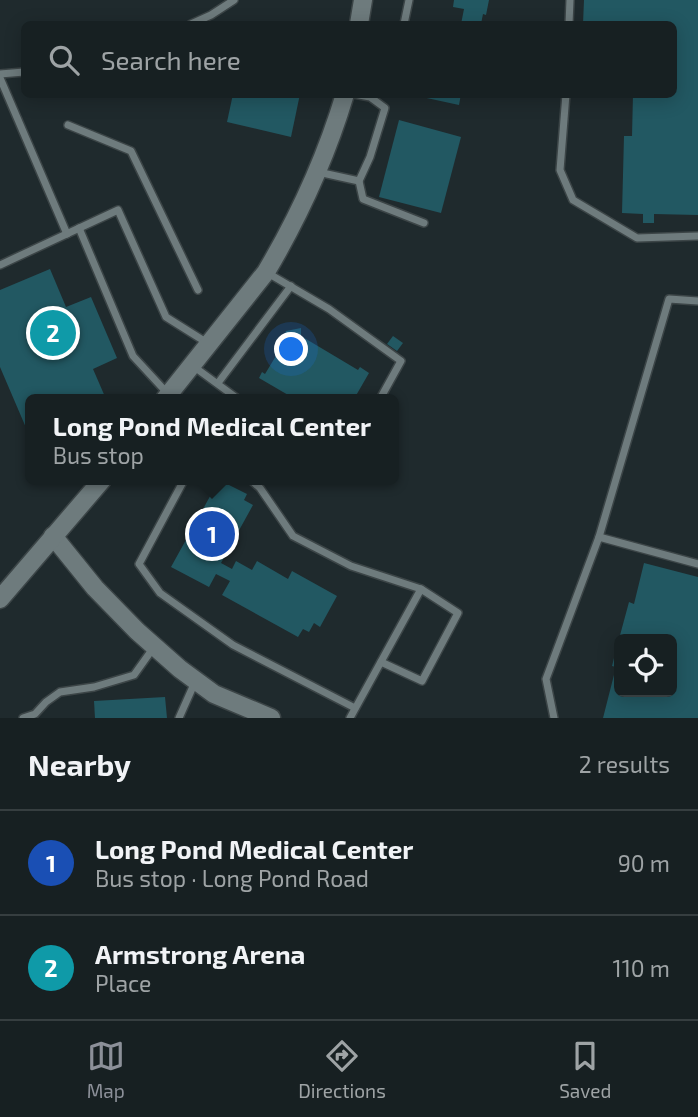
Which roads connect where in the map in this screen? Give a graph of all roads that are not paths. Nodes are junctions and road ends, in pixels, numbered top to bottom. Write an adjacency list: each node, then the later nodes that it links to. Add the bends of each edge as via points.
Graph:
1 (234, 0): 5 (lane)
2 (363, 0): 6 (street)
3 (409, 0): 7 (lane)
4 (570, 0): 8 (lane)
5 (198, 21)
6 (360, 21)
7 (405, 21)
8 (569, 21)
9 (21, 72): 10 (lane)
10 (0, 76): 19 (lane)
11 (344, 98): 15 (street)
12 (371, 98): 16 (lane, via 385,108)
13 (566, 98): 20 (lane, via 560,170 573,200 637,238)
14 (68, 125): 24 (lane, via 131,151)
15 (317, 172): 16 (lane); 22 (street)
16 (359, 181): 17 (lane, via 363,199)
17 (424, 223)
18 (79, 228): 19 (lane); 26 (lane, via 118,210 166,317); 29 (lane, via 133,356)
19 (67, 234): 21 (lane)
20 (698, 236)
21 (0, 265)
22 (266, 272): 23 (lane); 26 (street)
23 (291, 286): 28 (lane); 32 (lane, via 401,361)
24 (198, 290)
25 (698, 301): 37 (lane, via 669,299)
26 (210, 344): 27 (street)
27 (192, 365): 28 (lane); 30 (street)
28 (218, 383): 31 (lane)
29 (165, 394)
30 (169, 394)
31 (232, 394)
32 (383, 394)
33 (98, 485): 36 (street)
34 (181, 485): 44 (lane, via 139,564 160,593 233,645)
35 (257, 485): 39 (lane, via 293,536 351,566)
36 (54, 536): 40 (street); 41 (street, via 95,587)
37 (598, 537): 38 (lane); 50 (lane, via 546,679)
38 (698, 564)
39 (421, 589): 42 (lane); 42 (lane, via 458,613 422,681)
40 (0, 599)
41 (154, 646): 43 (street); 46 (lane, via 134,675 60,692 35,714)
42 (381, 662): 44 (lane)
43 (195, 682): 45 (street); 47 (lane)
44 (355, 708): 49 (lane)
45 (246, 713): 48 (street)
46 (23, 718)
47 (178, 718)
48 (271, 718)
49 (350, 718)
50 (554, 718)

